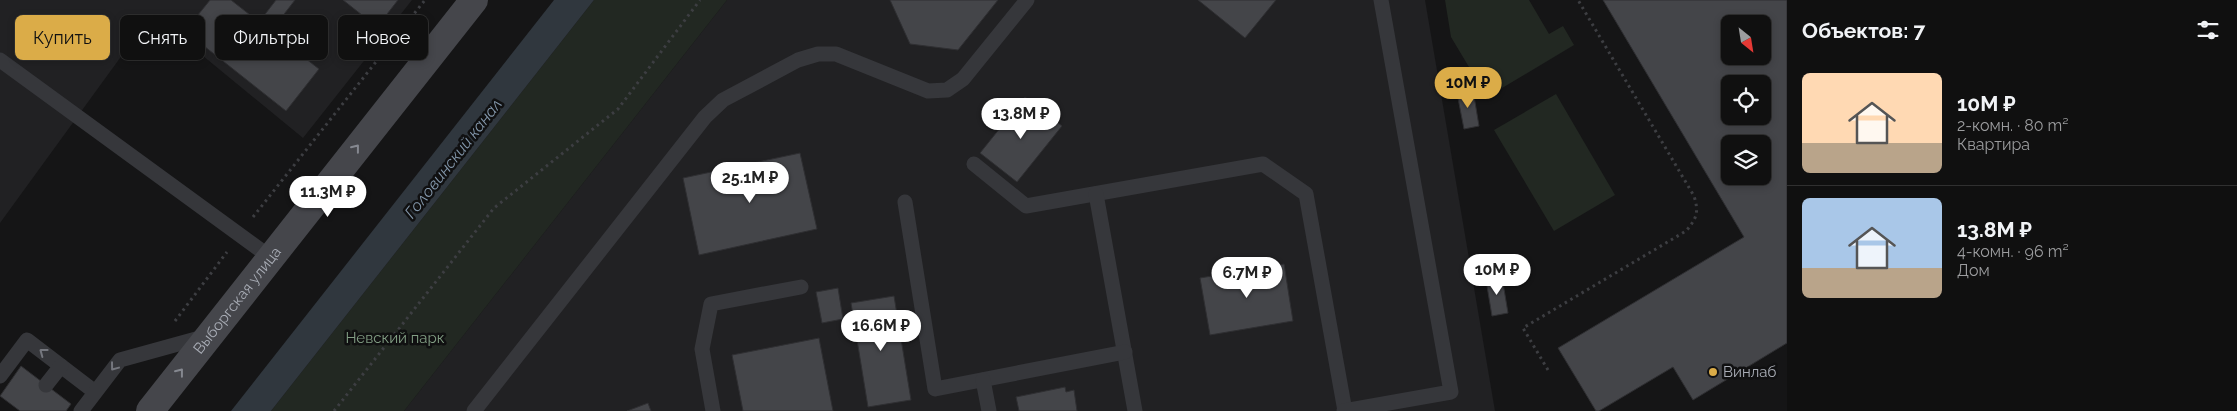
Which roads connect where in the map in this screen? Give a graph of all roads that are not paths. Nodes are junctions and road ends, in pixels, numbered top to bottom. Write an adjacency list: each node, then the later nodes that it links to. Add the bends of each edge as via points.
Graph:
1 (474, 0): 8 (street, Выборгская улица, one-way to 1)
2 (1027, 0): 19 (lane, via 963,79 947,90 928,91 828,53 798,60 723,100 705,117)
3 (1381, 0): 23 (lane, via 1451,392)
4 (0, 60): 8 (lane)
5 (974, 164): 6 (lane, via 1026,206)
6 (1096, 194): 11 (lane); 23 (lane, via 1263,164 1306,194)
7 (905, 202): 14 (lane, via 935,389)
8 (270, 257): 10 (street, Выборгская улица)
9 (801, 287): 20 (lane, via 711,304 702,349)
10 (208, 336): 16 (lane, one-way to 16, via 120,360); 18 (street, Выборгская улица, one-way to 10)
11 (1125, 352): 14 (lane); 22 (lane)
12 (61, 366): 13 (lane, one-way to 13, via 27,340); 15 (lane); 16 (lane)
13 (0, 376)
14 (983, 380): 21 (lane)
15 (46, 385)
16 (95, 392): 17 (lane)
17 (81, 411)
18 (150, 411)
19 (474, 411)
20 (714, 411)
21 (989, 411)
22 (1135, 411)
23 (1345, 411)

